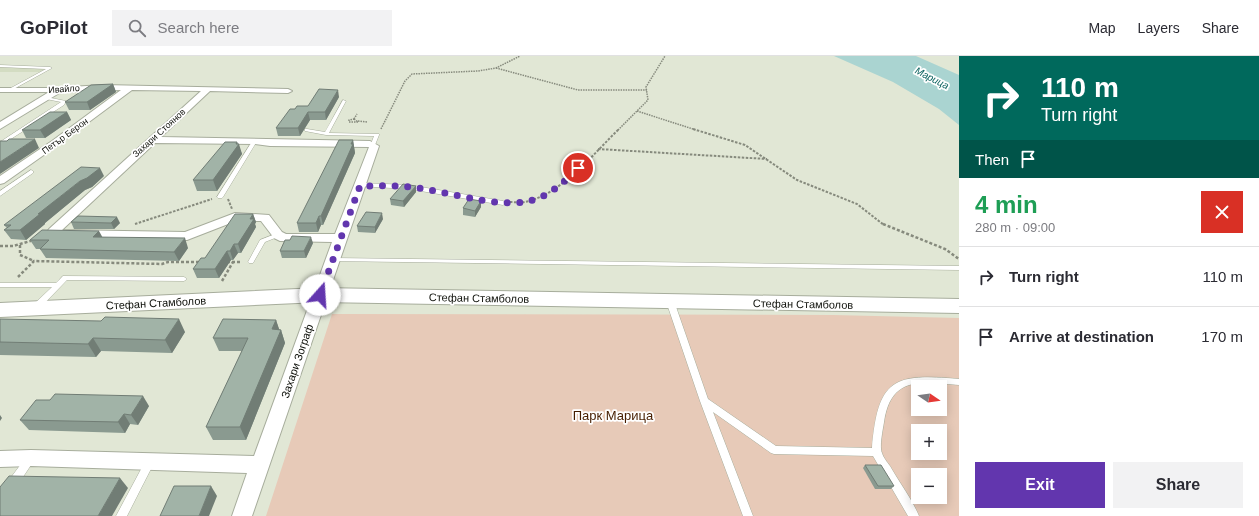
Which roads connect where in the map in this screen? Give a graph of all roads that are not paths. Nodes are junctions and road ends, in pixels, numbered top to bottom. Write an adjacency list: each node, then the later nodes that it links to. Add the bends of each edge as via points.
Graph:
1 (0, 66): 6 (lane, via 50,68)
2 (129, 88): 3 (street, Ивайло); 4 (street); 19 (street, Петър Берон)
3 (60, 89): 6 (street, Ивайло); 8 (street)
4 (208, 89): 7 (street); 13 (street, Захари Стоянов)
5 (0, 90): 6 (street, Ивайло)
6 (10, 90)
7 (288, 91)
8 (47, 98): 10 (street); 16 (lane, via 64,101)
9 (344, 101): 12 (lane)
10 (0, 126)
11 (307, 130): 12 (lane)
12 (326, 134): 14 (lane)
13 (152, 140): 15 (street); 26 (street, Захари Стоянов, via 53,232 56,235 187,236 234,217 265,218)
14 (375, 140): 15 (street, via 270,144); 22 (street, Захари Зограф)
15 (255, 142): 24 (lane)
16 (1, 143): 17 (street)
17 (17, 143)
18 (40, 143): 19 (street)
19 (55, 143): 21 (street, Петър Берон)
20 (31, 172): 23 (lane)
21 (0, 181)
22 (360, 186): 25 (lane, via 409,187); 27 (street, Захари Зограф)
23 (0, 194)
24 (220, 197)
25 (504, 203)
26 (278, 235): 27 (street, via 284,238); 29 (lane, via 262,241)
27 (340, 238): 28 (street, Захари Зограф)
28 (333, 260): 30 (lane); 34 (street, Захари Зограф)
29 (251, 262)
30 (959, 268)
31 (184, 279): 33 (lane, via 64,278)
32 (0, 285): 33 (lane)
33 (57, 285): 37 (lane)
34 (320, 295): 35 (street, Стефан Стамболов); 37 (street, Стефан Стамболов); 45 (street, Захари Зограф)
35 (670, 302): 36 (street, Стефан Стамболов); 40 (lane)
36 (959, 306)
37 (34, 308): 38 (street, Стефан Стамболов)
38 (0, 310)
39 (959, 382): 41 (lane, via 918,380 901,384 887,396 880,416)
40 (704, 401): 41 (lane, via 774,450); 49 (lane)
41 (876, 452): 50 (lane)
42 (31, 458): 43 (street); 44 (street); 46 (lane)
43 (1, 460)
44 (150, 461): 45 (street); 47 (lane)
45 (261, 465): 48 (street, Захари Зограф)
46 (9, 489)
47 (121, 516)
48 (242, 516)
49 (748, 516)
50 (914, 516)

